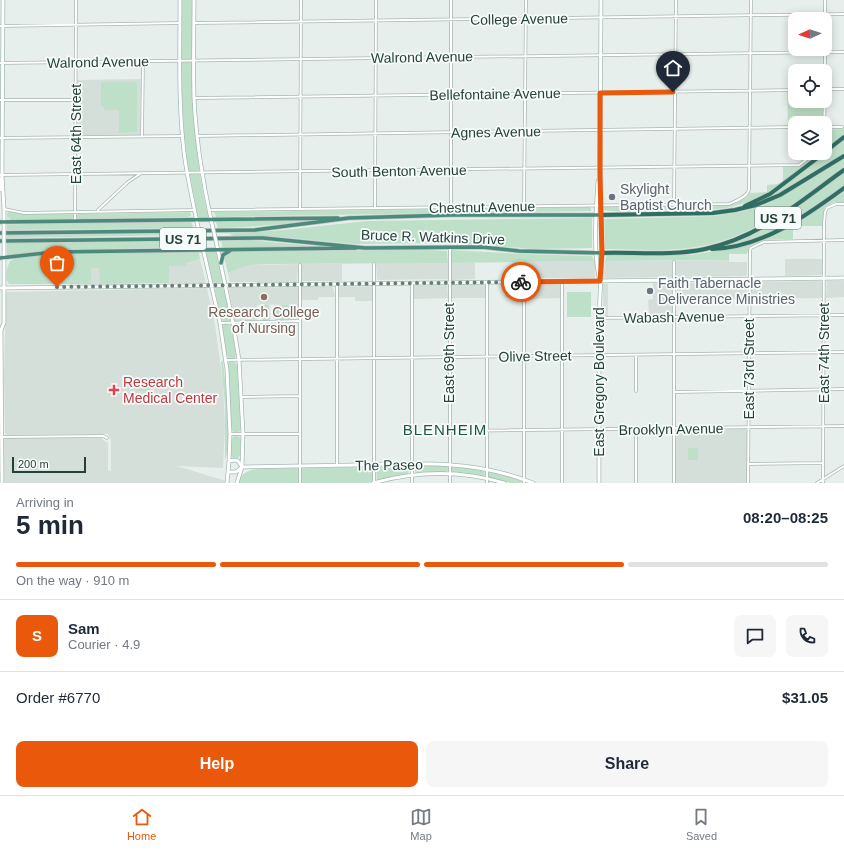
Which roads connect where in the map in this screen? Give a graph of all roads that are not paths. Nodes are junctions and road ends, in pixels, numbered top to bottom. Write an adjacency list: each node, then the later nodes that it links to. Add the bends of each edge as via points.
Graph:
1 (3, 0): 27 (main road)
2 (76, 0): 26 (street, East 64th Street)
3 (180, 0): 24 (main road)
4 (194, 0): 25 (main road)
5 (301, 0): 23 (street)
6 (376, 0): 21 (street)
7 (451, 0): 22 (street)
8 (526, 0): 20 (street)
9 (601, 0): 19 (main road, East Gregory Boulevard)
10 (676, 0): 18 (street)
11 (751, 0): 17 (street)
12 (825, 0): 13 (street)
13 (825, 12)
14 (788, 14): 17 (street, College Avenue)
15 (832, 14): 16 (street, College Avenue)
16 (844, 14)
17 (751, 15): 18 (street, College Avenue); 31 (street)
18 (676, 16): 19 (street, College Avenue); 32 (street)
19 (601, 17): 20 (street, College Avenue); 34 (main road, East Gregory Boulevard)
20 (526, 18): 22 (street, College Avenue); 33 (street)
21 (376, 20): 22 (street, College Avenue); 23 (street, College Avenue); 36 (street)
22 (451, 20): 35 (street)
23 (301, 22): 25 (street, College Avenue); 37 (street)
24 (180, 23): 26 (street); 40 (main road)
25 (194, 23): 38 (main road)
26 (76, 25): 27 (street); 41 (street, East 64th Street)
27 (1, 26): 42 (main road)
28 (788, 52): 31 (street, Walrond Avenue)
29 (832, 52): 30 (street, Walrond Avenue)
30 (844, 52)
31 (750, 53): 32 (street, Walrond Avenue); 45 (street)
32 (676, 54): 34 (street, Walrond Avenue); 47 (street)
33 (525, 55): 34 (street, Walrond Avenue); 35 (street, Walrond Avenue); 49 (street)
34 (601, 55): 48 (main road, East Gregory Boulevard)
35 (451, 57): 36 (street, Walrond Avenue); 50 (street)
36 (375, 58): 37 (street, Walrond Avenue); 51 (street)
37 (301, 59): 38 (street, Walrond Avenue); 52 (street)
38 (194, 60): 40 (street, Walrond Avenue); 53 (main road)
39 (143, 61): 40 (street, Walrond Avenue); 41 (street, Walrond Avenue); 66 (street)
40 (180, 61): 67 (main road)
41 (76, 62): 42 (street, Walrond Avenue); 55 (street, East 64th Street)
42 (1, 63): 54 (main road)
43 (832, 89): 44 (street)
44 (844, 89)
45 (750, 90): 46 (street, Bellefontaine Avenue); 47 (street, Bellefontaine Avenue); 59 (street)
46 (788, 90)
47 (675, 92): 48 (street, Bellefontaine Avenue); 60 (street)
48 (600, 93): 49 (street, Bellefontaine Avenue); 61 (main road, East Gregory Boulevard)
49 (524, 94): 50 (street, Bellefontaine Avenue); 62 (street)
50 (450, 95): 51 (street, Bellefontaine Avenue); 63 (street)
51 (375, 96): 52 (street, Bellefontaine Avenue); 64 (street)
52 (301, 97): 53 (street, Bellefontaine Avenue); 65 (street)
53 (194, 98): 68 (main road)
54 (1, 100): 55 (street); 71 (main road)
55 (76, 100): 69 (street, East 64th Street)
56 (788, 127): 59 (street, Agnes Avenue)
57 (832, 127): 58 (street)
58 (842, 127)
59 (750, 128): 60 (street, Agnes Avenue); 76 (street)
60 (675, 129): 61 (street, Agnes Avenue); 77 (street)
61 (600, 130): 62 (street, Agnes Avenue); 78 (main road, East Gregory Boulevard)
62 (525, 131): 63 (street, Agnes Avenue); 79 (street)
63 (450, 132): 64 (street, Agnes Avenue); 80 (street)
64 (375, 133): 65 (street, Agnes Avenue); 82 (street)
65 (300, 134): 68 (street, Agnes Avenue); 83 (street)
66 (142, 136): 67 (street); 69 (street)
67 (183, 136): 84 (main road)
68 (197, 136): 85 (main road)
69 (75, 137): 71 (street); 86 (street, East 64th Street)
70 (844, 137): 72 (highway)
71 (1, 138): 88 (main road)
72 (832, 146)
73 (844, 156): 103 (highway, Bruce R. Watkins Drive / US 71, via 780,195)
74 (806, 160): 76 (street, South Benton Avenue, via 799,165)
75 (814, 160): 103 (highway, via 770,194)
76 (750, 166): 77 (street, South Benton Avenue); 93 (street, Chestnut Avenue, via 749,192 745,196 729,204)
77 (674, 167): 78 (street, South Benton Avenue); 93 (street)
78 (600, 168): 79 (street, South Benton Avenue); 89 (main road, East Gregory Boulevard)
79 (525, 169): 80 (street, South Benton Avenue); 96 (street)
80 (450, 170): 82 (street, South Benton Avenue); 98 (street)
81 (844, 170): 122 (highway, Bruce R. Watkins Drive / US 71, via 764,226 739,239)
82 (375, 171): 83 (street, South Benton Avenue); 97 (street)
83 (300, 172): 85 (street, South Benton Avenue); 100 (street)
84 (187, 173): 85 (street, South Benton Avenue); 87 (street, South Benton Avenue); 101 (main road)
85 (202, 173): 102 (main road)
86 (76, 174): 87 (street, South Benton Avenue); 88 (street, South Benton Avenue); 105 (street, East 64th Street)
87 (141, 174): 104 (street, via 128,182)
88 (1, 175): 91 (main road); 99 (main road)
89 (600, 176): 94 (main road, East Gregory Boulevard); 95 (main road, East Gregory Boulevard)
90 (844, 188): 122 (highway, via 811,212 772,233 734,246)
91 (0, 190)
92 (844, 204): 114 (street, East 74th Street, via 827,208)
93 (674, 205): 95 (street, Chestnut Avenue)
94 (596, 206): 95 (street, Chestnut Avenue); 96 (street, Chestnut Avenue); 106 (main road, East Gregory Boulevard)
95 (601, 206): 106 (main road, East Gregory Boulevard)
96 (524, 207): 98 (street, Chestnut Avenue)
97 (375, 208): 98 (street, Chestnut Avenue); 100 (street, Chestnut Avenue)
98 (450, 208): 107 (street)
99 (4, 209): 105 (street, via 24,213); 112 (main road)
100 (300, 209): 102 (street, Chestnut Avenue)
101 (195, 210): 104 (street); 110 (main road)
102 (209, 210): 111 (main road)
103 (735, 210): 106 (highway, Bruce R. Watkins Drive / US 71, via 694,214)
104 (98, 211): 105 (street)
105 (76, 212): 109 (street, East 64th Street)
106 (598, 215): 107 (highway, Bruce R. Watkins Drive / US 71); 123 (main road, East Gregory Boulevard); 124 (main road, East Gregory Boulevard)
107 (451, 216): 108 (highway, Bruce R. Watkins Drive / US 71)
108 (349, 218): 111 (highway); 113 (highway, Bruce R. Watkins Drive / US 71, via 255,230)
109 (75, 220): 110 (highway); 112 (highway)
110 (197, 220): 111 (highway); 119 (main road, bridge)
111 (211, 220): 120 (main road, bridge)
112 (2, 222): 125 (main road, bridge)
113 (0, 233)
114 (824, 240): 115 (street); 131 (street, East 74th Street); 133 (street, East 73rd Street, via 764,242 751,248)
115 (844, 240)
116 (0, 241): 118 (highway, Bruce R. Watkins Drive / US 71, via 263,238)
117 (450, 247): 118 (highway, Bruce R. Watkins Drive / US 71); 123 (highway, Bruce R. Watkins Drive / US 71); 137 (street, East 69th Street)
118 (365, 248): 121 (highway)
119 (203, 249): 120 (highway); 125 (highway, via 54,252); 144 (main road)
120 (218, 249): 121 (highway); 127 (main road)
121 (232, 249): 127 (highway, via 223,256)
122 (704, 249): 124 (highway, Bruce R. Watkins Drive / US 71, via 678,252)
123 (596, 252): 124 (highway, Bruce R. Watkins Drive / US 71); 136 (main road, East Gregory Boulevard)
124 (602, 252): 136 (main road, East Gregory Boulevard)
125 (2, 258): 146 (main road)
126 (674, 262): 134 (street)
127 (221, 263): 145 (main road)
128 (374, 264): 140 (street)
129 (300, 265): 142 (street)
130 (524, 271): 139 (street)
131 (824, 278): 132 (main road); 133 (main road); 149 (street, East 74th Street)
132 (844, 278)
133 (749, 279): 134 (main road); 148 (street, East 73rd Street)
134 (674, 280): 136 (main road); 151 (street)
135 (562, 281): 136 (main road); 139 (main road); 163 (street)
136 (600, 281): 150 (main road, East Gregory Boulevard)
137 (450, 282): 138 (main road); 141 (main road); 165 (street, East 69th Street)
138 (487, 282): 139 (main road); 166 (street)
139 (524, 282): 162 (street)
140 (374, 283): 141 (main road); 143 (main road); 169 (street)
141 (412, 283): 164 (street)
142 (300, 284): 143 (main road); 145 (main road); 152 (street)
143 (337, 284): 168 (street)
144 (212, 285): 145 (main road); 146 (main road); 153 (main road)
145 (226, 285): 154 (main road)
146 (2, 288): 155 (main road, via 4,323)
147 (844, 315): 149 (street, Wabash Avenue)
148 (749, 316): 149 (street, Wabash Avenue); 151 (street, Wabash Avenue); 159 (street, East 73rd Street)
149 (824, 316): 156 (street, East 74th Street)
150 (599, 318): 151 (street, Wabash Avenue); 160 (main road, East Gregory Boulevard)
151 (674, 318): 158 (street)
152 (300, 321): 154 (street); 167 (street)
153 (220, 323): 154 (street); 170 (main road)
154 (233, 323): 171 (main road)
155 (1, 329): 177 (main road)
156 (823, 352): 157 (street, Olive Street); 159 (street, Olive Street); 172 (street, East 74th Street)
157 (844, 352)
158 (674, 354): 159 (street, Olive Street); 161 (street, Olive Street); 176 (street)
159 (749, 354): 174 (street, East 73rd Street)
160 (599, 355): 161 (street, Olive Street); 163 (street, Olive Street); 184 (main road, East Gregory Boulevard)
161 (636, 355): 175 (street)
162 (524, 356): 163 (street, Olive Street); 166 (street, Olive Street); 186 (street)
163 (562, 356): 187 (street)
164 (412, 357): 165 (street, Olive Street); 169 (street, Olive Street); 197 (street)
165 (449, 357): 166 (street, Olive Street); 188 (street, East 69th Street)
166 (486, 357): 189 (street)
167 (300, 358): 168 (street, Olive Street); 171 (street, Olive Street); 178 (street)
168 (337, 358): 169 (street, Olive Street); 201 (street)
169 (374, 358): 196 (street)
170 (225, 360): 171 (street, Olive Street); 190 (main road)
171 (239, 360): 179 (main road)
172 (823, 389): 173 (street); 174 (street); 180 (street, East 74th Street)
173 (844, 389)
174 (748, 390): 176 (street); 183 (street, East 73rd Street)
175 (636, 391)
176 (674, 392): 182 (street)
177 (1, 395): 193 (main road)
178 (300, 396): 179 (street); 192 (street)
179 (242, 397): 191 (main road)
180 (823, 426): 181 (street, Brooklyn Avenue); 183 (street, Brooklyn Avenue); 200 (street, East 74th Street)
181 (844, 426)
182 (674, 428): 183 (street, Brooklyn Avenue); 185 (street, Brooklyn Avenue); 225 (street)
183 (749, 428): 199 (street, East 73rd Street)
184 (599, 429): 185 (street, Brooklyn Avenue); 187 (street, Brooklyn Avenue); 223 (main road, East Gregory Boulevard)
185 (636, 429): 224 (street)
186 (524, 430): 187 (street, Brooklyn Avenue); 189 (street, Brooklyn Avenue); 211 (street)
187 (562, 430): 222 (street)
188 (450, 431): 189 (street, Brooklyn Avenue); 198 (street, East 69th Street)
189 (486, 431): 205 (street)
190 (230, 434): 191 (street); 195 (main road)
191 (244, 434): 192 (street); 204 (main road)
192 (300, 434): 202 (street)
193 (1, 437): 194 (street); 212 (main road)
194 (106, 438)
195 (229, 462): 204 (main road, via 238,461); 206 (main road)
196 (374, 464): 197 (main road, The Paseo); 201 (main road, The Paseo); 216 (street)
197 (412, 464): 198 (main road, The Paseo); 208 (street)
198 (450, 464): 205 (main road, The Paseo); 207 (street, East 69th Street)
199 (748, 464): 200 (street); 226 (street, East 73rd Street)
200 (823, 464): 210 (street, East 74th Street)
201 (337, 465): 202 (main road, The Paseo)
202 (300, 466): 204 (main road, The Paseo); 215 (street)
203 (844, 466): 210 (street)
204 (242, 467): 206 (main road, via 236,472); 214 (main road)
205 (487, 469): 209 (street); 211 (main road, The Paseo)
206 (229, 472): 213 (main road)
207 (450, 474): 208 (main road, The Paseo); 209 (main road, The Paseo); 218 (street, East 69th Street)
208 (412, 475): 216 (main road, The Paseo); 217 (street)
209 (487, 478): 219 (street); 220 (main road, The Paseo)
210 (823, 479): 227 (street); 228 (street, East 74th Street)
211 (524, 481): 221 (main road, The Paseo)
212 (2, 483)
213 (227, 483)
214 (238, 483)
215 (300, 483)
216 (374, 483)
217 (412, 483)
218 (450, 483)
219 (487, 483)
220 (504, 483)
221 (533, 483)
222 (562, 483)
223 (599, 483)
224 (636, 483)
225 (674, 483)
226 (748, 483)
227 (817, 483)
228 (823, 483)

